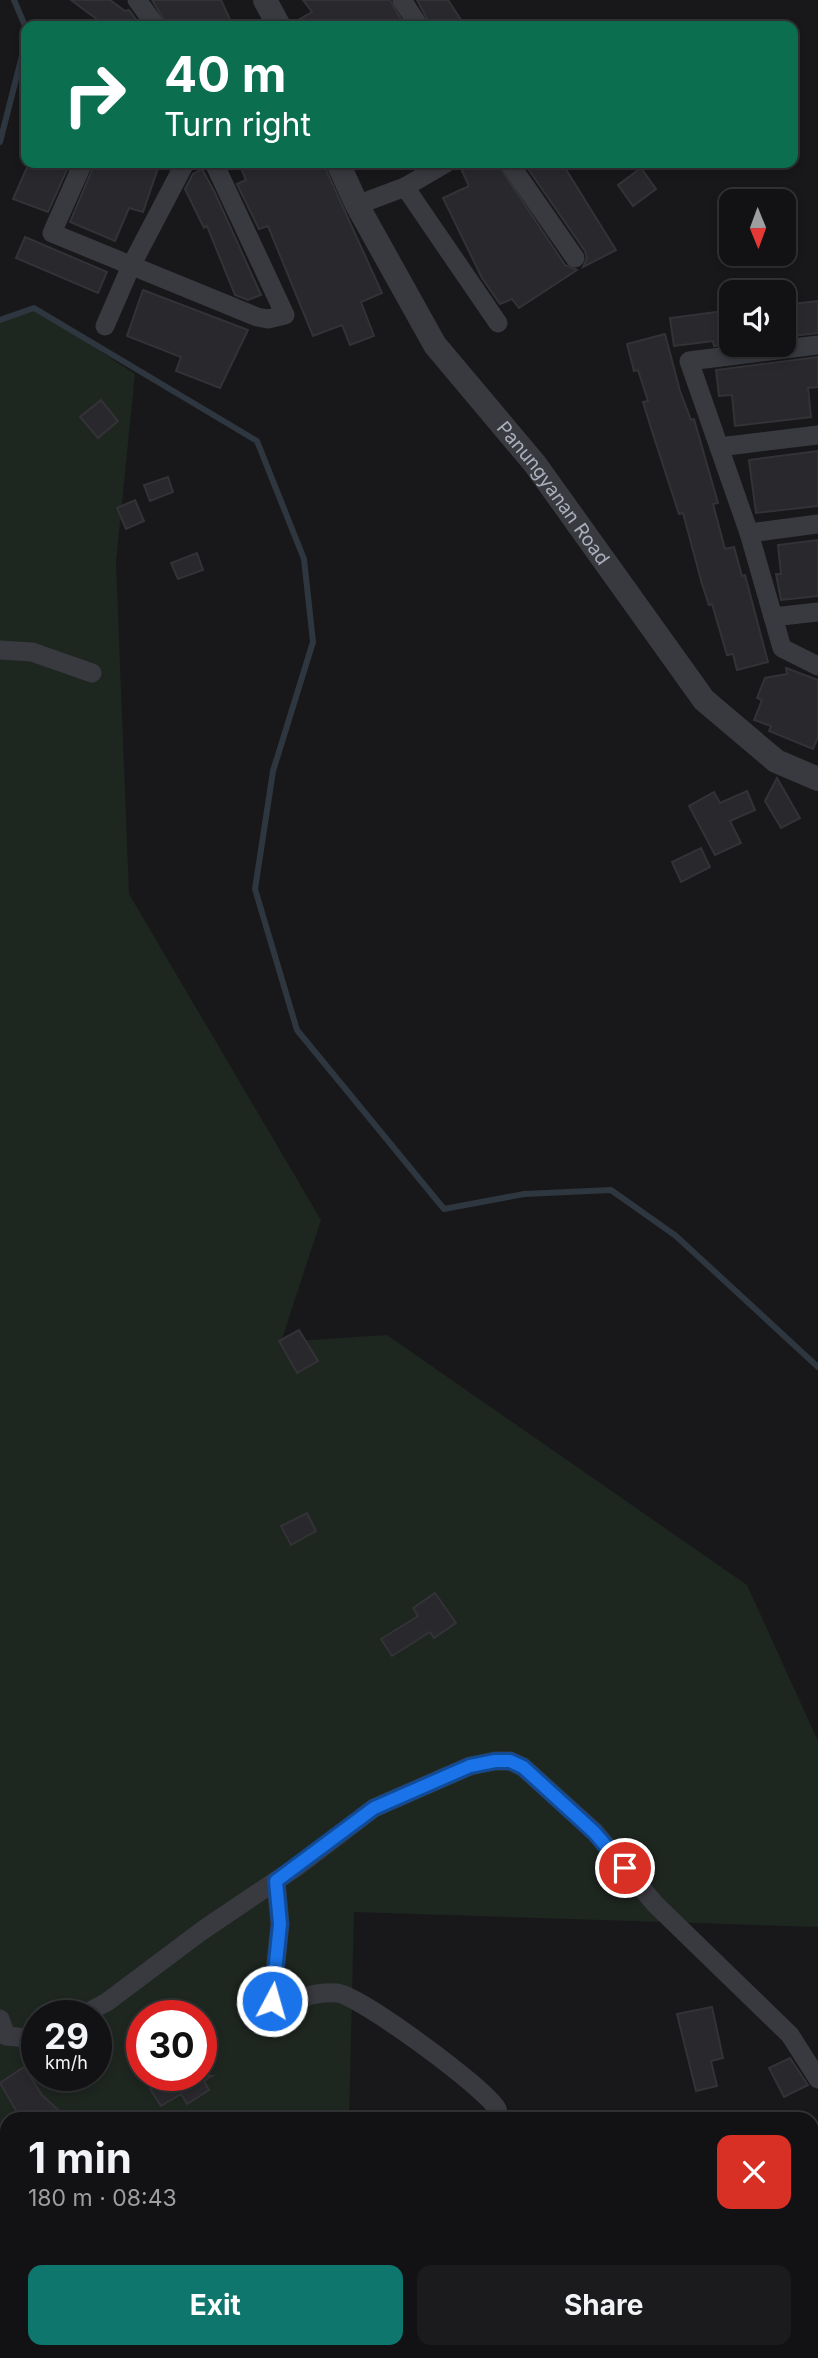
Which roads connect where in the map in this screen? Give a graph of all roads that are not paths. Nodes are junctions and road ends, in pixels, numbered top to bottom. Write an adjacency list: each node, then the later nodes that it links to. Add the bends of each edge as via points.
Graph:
1 (137, 0): 4 (street)
2 (265, 0): 5 (street)
3 (402, 0): 6 (street)
4 (152, 21)
5 (276, 21)
6 (416, 21)
7 (81, 168): 16 (street, via 52,233)
8 (182, 168): 16 (street)
9 (216, 168): 16 (street, via 285,315 257,317)
10 (340, 168): 14 (street, Panungyanan Road)
11 (437, 168): 13 (street)
12 (512, 168): 15 (street)
13 (405, 187): 14 (street); 17 (street)
14 (357, 205): 29 (street, Panungyanan Road, via 435,345 534,464 704,700 776,761)
15 (575, 258)
16 (131, 266): 18 (street)
17 (498, 323)
18 (105, 326)
19 (818, 345): 21 (street, via 689,361)
20 (818, 435): 21 (street)
21 (719, 447): 23 (street)
22 (818, 524): 23 (street)
23 (749, 533): 25 (street)
24 (818, 612): 25 (street)
25 (773, 617): 27 (street, via 782,648)
26 (0, 650): 28 (street, via 32,652)
27 (818, 666)
28 (92, 673)
29 (818, 779)
30 (276, 1881): 31 (street); 34 (street, via 374,1808 470,1766 510,1761 523,1767 594,1832 655,1905 790,2035); 35 (street, via 280,1924 272,2004 279,2007 300,1997 340,1993 376,2011 477,2089)
31 (110, 2000)
32 (0, 2019): 33 (street, via 6,2036)
33 (21, 2037)
34 (818, 2079)
35 (498, 2112)

